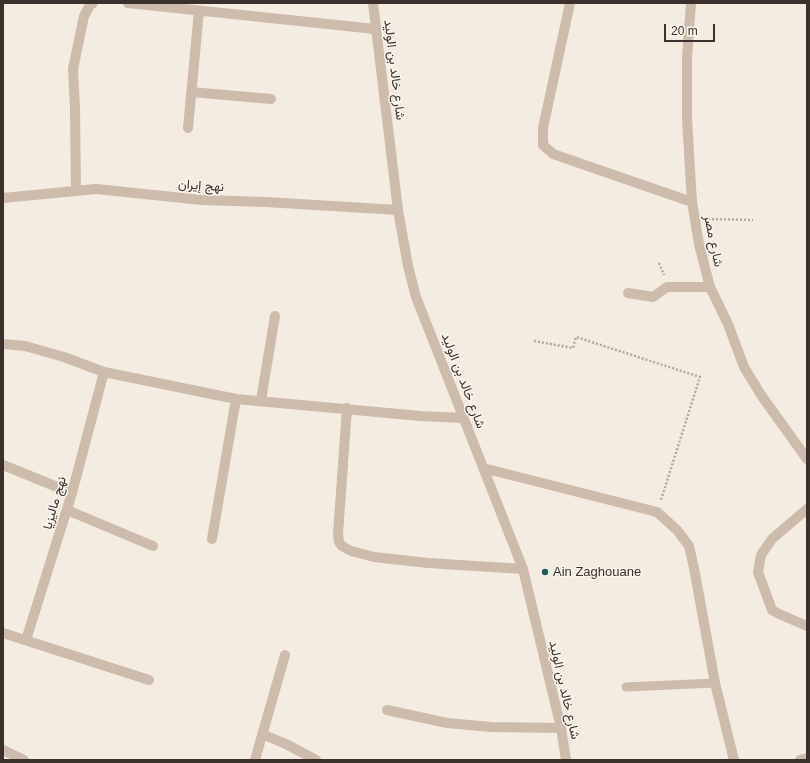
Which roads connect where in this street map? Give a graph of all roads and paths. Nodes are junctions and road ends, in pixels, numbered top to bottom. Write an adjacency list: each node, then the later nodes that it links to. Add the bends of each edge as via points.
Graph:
1 (93, 3): 11 (street, via 84,16 73,69)
2 (128, 3): 6 (street)
3 (373, 3): 7 (street, شارع خالد بن الوليد)
4 (570, 3): 13 (street, via 543,128 543,145 553,154)
5 (691, 3): 13 (street, شارع مصر, via 687,58 687,119)
6 (199, 11): 7 (street); 8 (street)
7 (375, 29): 14 (street, شارع خالد بن الوليد)
8 (191, 92): 9 (street); 10 (street)
9 (271, 99)
10 (188, 128)
11 (76, 191): 12 (street, نهج إيران); 14 (street, نهج إيران, via 96,189 202,200)
12 (3, 198)
13 (692, 202): 15 (street, شارع مصر)
14 (398, 210): 26 (street, شارع خالد بن الوليد, via 416,296)
15 (694, 218): 16 (path); 17 (street, شارع مصر)
16 (753, 220)
17 (710, 287): 18 (street, via 667,287 653,297); 27 (street, شارع مصر, via 728,324 744,367)
18 (628, 293)
19 (275, 316): 24 (street)
20 (534, 341): 33 (path, via 573,348 576,337 700,377)
21 (3, 344): 22 (street, via 26,346)
22 (104, 372): 23 (street); 30 (street, نهج ماليزيا)
23 (236, 399): 24 (street); 34 (street)
24 (261, 400): 25 (street)
25 (347, 408): 26 (street); 36 (street, via 338,534 342,546 382,558)
26 (463, 418): 29 (street, شارع خالد بن الوليد)
27 (807, 459)
28 (3, 465): 30 (street)
29 (483, 468): 33 (street); 36 (street, شارع خالد بن الوليد)
30 (72, 493): 32 (street, نهج ماليزيا)
31 (807, 509): 37 (street, via 772,539 761,555 758,572 772,610)
32 (67, 510): 35 (street); 39 (street, نهج ماليزيا)
33 (657, 512): 42 (street, via 677,530 689,546)
34 (212, 539)
35 (153, 546)
36 (523, 569): 45 (street, شارع خالد بن الوليد)
37 (807, 626)
38 (3, 633): 39 (street)
39 (26, 640): 41 (street)
40 (285, 655): 46 (street)
41 (150, 680)
42 (715, 683): 43 (lane); 53 (street)
43 (626, 687)
44 (387, 710): 45 (street, via 447,723 491,727)
45 (561, 728): 52 (street, شارع خالد بن الوليد)
46 (262, 734): 50 (street); 51 (street)
47 (3, 750): 49 (street)
48 (807, 758): 54 (street)
49 (24, 760)
50 (255, 760)
51 (316, 760)
52 (566, 760)
53 (734, 760)
54 (800, 760)

